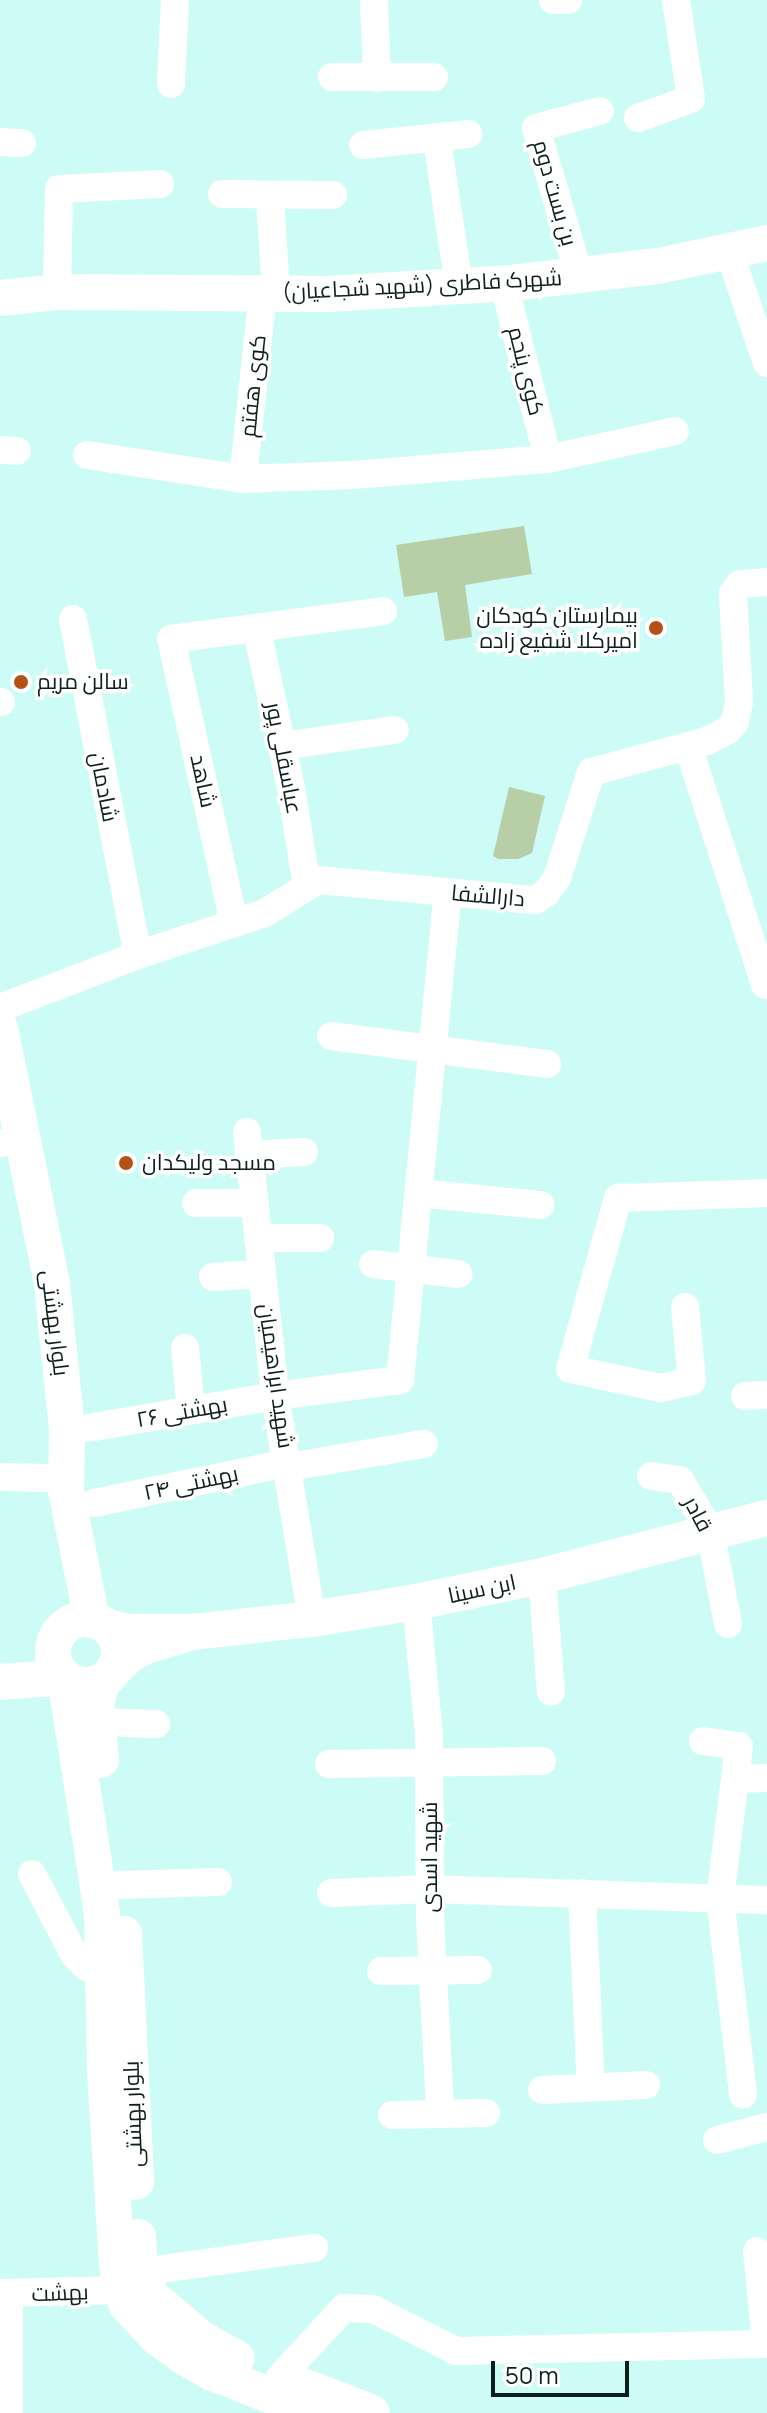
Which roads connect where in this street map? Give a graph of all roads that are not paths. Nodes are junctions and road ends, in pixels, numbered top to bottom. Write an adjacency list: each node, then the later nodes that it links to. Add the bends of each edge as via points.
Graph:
1 (175, 0): 9 (street)
2 (374, 0): 8 (street)
3 (553, 0): 4 (street)
4 (568, 0)
5 (676, 0): 11 (street, via 691,99)
6 (332, 77): 8 (street)
7 (434, 77): 8 (street)
8 (377, 78)
9 (171, 84)
10 (600, 111): 21 (street, بن بست دوم, via 536,128)
11 (638, 118)
12 (468, 134): 13 (street)
13 (437, 140): 14 (street); 23 (street)
14 (363, 145)
15 (160, 184): 24 (street, via 59,189)
16 (222, 194): 18 (street)
17 (333, 195): 18 (street)
18 (270, 197): 25 (street, کوی هفتم)
19 (767, 243): 20 (main road, شهرک فاطری (شهید شجاعیان))
20 (729, 251): 21 (main road, شهرک فاطری (شهید شجاعیان)); 26 (street)
21 (579, 275): 22 (main road, شهرک فاطری (شهید شجاعیان))
22 (504, 284): 23 (main road, شهرک فاطری (شهید شجاعیان)); 29 (street, کوی پنجم)
23 (459, 286): 25 (main road, شهرک فاطری (شهید شجاعیان))
24 (21, 291): 25 (main road, شهرک فاطری (شهید شجاعیان))
25 (269, 293): 30 (street, کوی هفتم)
26 (767, 363)
27 (675, 431): 29 (street)
28 (87, 455): 30 (street)
29 (548, 459): 30 (street)
30 (243, 479)
31 (767, 582): 37 (street, دارالشفا, via 740,584 733,593 739,702 735,722 727,731)
32 (383, 611): 34 (street)
33 (73, 619): 41 (street, شادمان)
34 (257, 630): 36 (street, عباسقلی پور); 40 (street, شاهد, via 171,639)
35 (395, 730): 36 (street)
36 (282, 746): 38 (street, عباسقلی پور)
37 (688, 746): 39 (street, دارالشفا, via 591,772 557,878 535,900); 42 (street)
38 (307, 887): 39 (street, دارالشفا, via 318,880); 40 (street, دارالشفا, via 265,913)
39 (448, 892): 46 (street)
40 (234, 923): 41 (street, دارالشفا)
41 (138, 955): 43 (street, دارالشفا)
42 (765, 985)
43 (0, 1008)
44 (0, 1028): 59 (main road, بلوار بهشتی)
45 (331, 1036): 46 (street)
46 (434, 1052): 47 (street); 50 (street)
47 (547, 1064)
48 (1, 1140): 59 (main road, بلوار بهشتی)
49 (304, 1152): 53 (street, شهید ابراهیمیان, via 248,1144)
50 (419, 1193): 54 (street); 58 (street)
51 (767, 1193): 63 (street, via 618,1198 570,1369 661,1388 692,1381)
52 (196, 1203): 53 (street)
53 (254, 1203): 55 (street, شهید ابراهیمیان)
54 (540, 1205)
55 (258, 1238): 56 (street); 60 (street, شهید ابراهیمیان)
56 (320, 1238)
57 (373, 1264): 58 (street)
58 (411, 1269): 61 (street); 65 (street, بهشتی ۲۶, via 400,1380)
59 (40, 1272): 72 (main road, بلوار بهشتی); 80 (main road, بلوار بهشتی, via 67,1430 66,1491)
60 (262, 1274): 62 (street); 65 (street, شهید ابراهیمیان)
61 (458, 1274)
62 (213, 1277)
63 (685, 1307)
64 (185, 1348): 66 (street)
65 (275, 1396): 66 (street, بهشتی ۲۶); 69 (street, شهید ابراهیمیان)
66 (191, 1410): 67 (street, بهشتی ۲۶)
67 (88, 1428)
68 (424, 1444): 69 (street)
69 (288, 1465): 73 (street, بهشتی ۲۴); 78 (street, شهید ابراهیمیان)
70 (651, 1476): 75 (street, قادر, via 680,1480)
71 (0, 1477): 72 (street)
72 (48, 1478): 80 (main road, بلوار بهشتی)
73 (94, 1503)
74 (767, 1518): 75 (main road, ابن سینا)
75 (710, 1531): 76 (main road, ابن سینا); 79 (street, قادر)
76 (542, 1576): 77 (main road, ابن سینا); 86 (street)
77 (416, 1602): 78 (main road, ابن سینا); 91 (street, شهید اسدی)
78 (312, 1619): 81 (main road, ابن سینا)
79 (728, 1624)
80 (82, 1627): 81 (main road); 82 (main road, via 40,1653); 83 (main road, via 117,1643 117,1663); 84 (main road, via 53,1655)
81 (192, 1632): 83 (main road, via 133,1652)
82 (0, 1661)
83 (108, 1676): 84 (main road, via 80,1684); 87 (main road, بلوار بهشتی, via 96,1702)
84 (65, 1677): 85 (main road); 103 (main road, بلوار بهشتی)
85 (0, 1682)
86 (551, 1692)
87 (97, 1722): 88 (street); 97 (main road, بلوار بهشتی)
88 (156, 1724)
89 (703, 1741): 94 (street, via 739,1746)
90 (542, 1761): 91 (street)
91 (429, 1763): 92 (street); 98 (street, شهید اسدی)
92 (329, 1764)
93 (767, 1778): 94 (street)
94 (735, 1779): 101 (street)
95 (32, 1874): 103 (street, via 75,1956 87,1967)
96 (218, 1882): 97 (street)
97 (118, 1885): 103 (main road, بلوار بهشتی)
98 (430, 1889): 99 (street); 100 (street); 106 (street, شهید اسدی)
99 (331, 1893)
100 (582, 1893): 101 (street); 108 (street)
101 (720, 1898): 102 (street); 110 (street)
102 (767, 1900)
103 (115, 1967): 118 (main road, بلوار بهشتی)
104 (478, 1970): 106 (street)
105 (381, 1971): 106 (street)
106 (432, 1971): 111 (street, شهید اسدی)
107 (646, 2085): 108 (street)
108 (591, 2088): 109 (street)
109 (542, 2090)
110 (743, 2095)
111 (440, 2112): 112 (street); 113 (street)
112 (486, 2113)
113 (392, 2115)
114 (767, 2127): 115 (street)
115 (717, 2140)
116 (314, 2248): 118 (street, بهشت)
117 (757, 2251): 120 (street)
118 (130, 2281): 119 (street, بهشت); 121 (main road, via 203,2340); 123 (main road, via 127,2305 181,2355)
119 (4, 2293): 122 (street)
120 (766, 2344): 121 (street, via 456,2351 373,2309 344,2308)
121 (280, 2377): 124 (main road)
122 (9, 2413)
123 (314, 2413)
124 (372, 2413)

